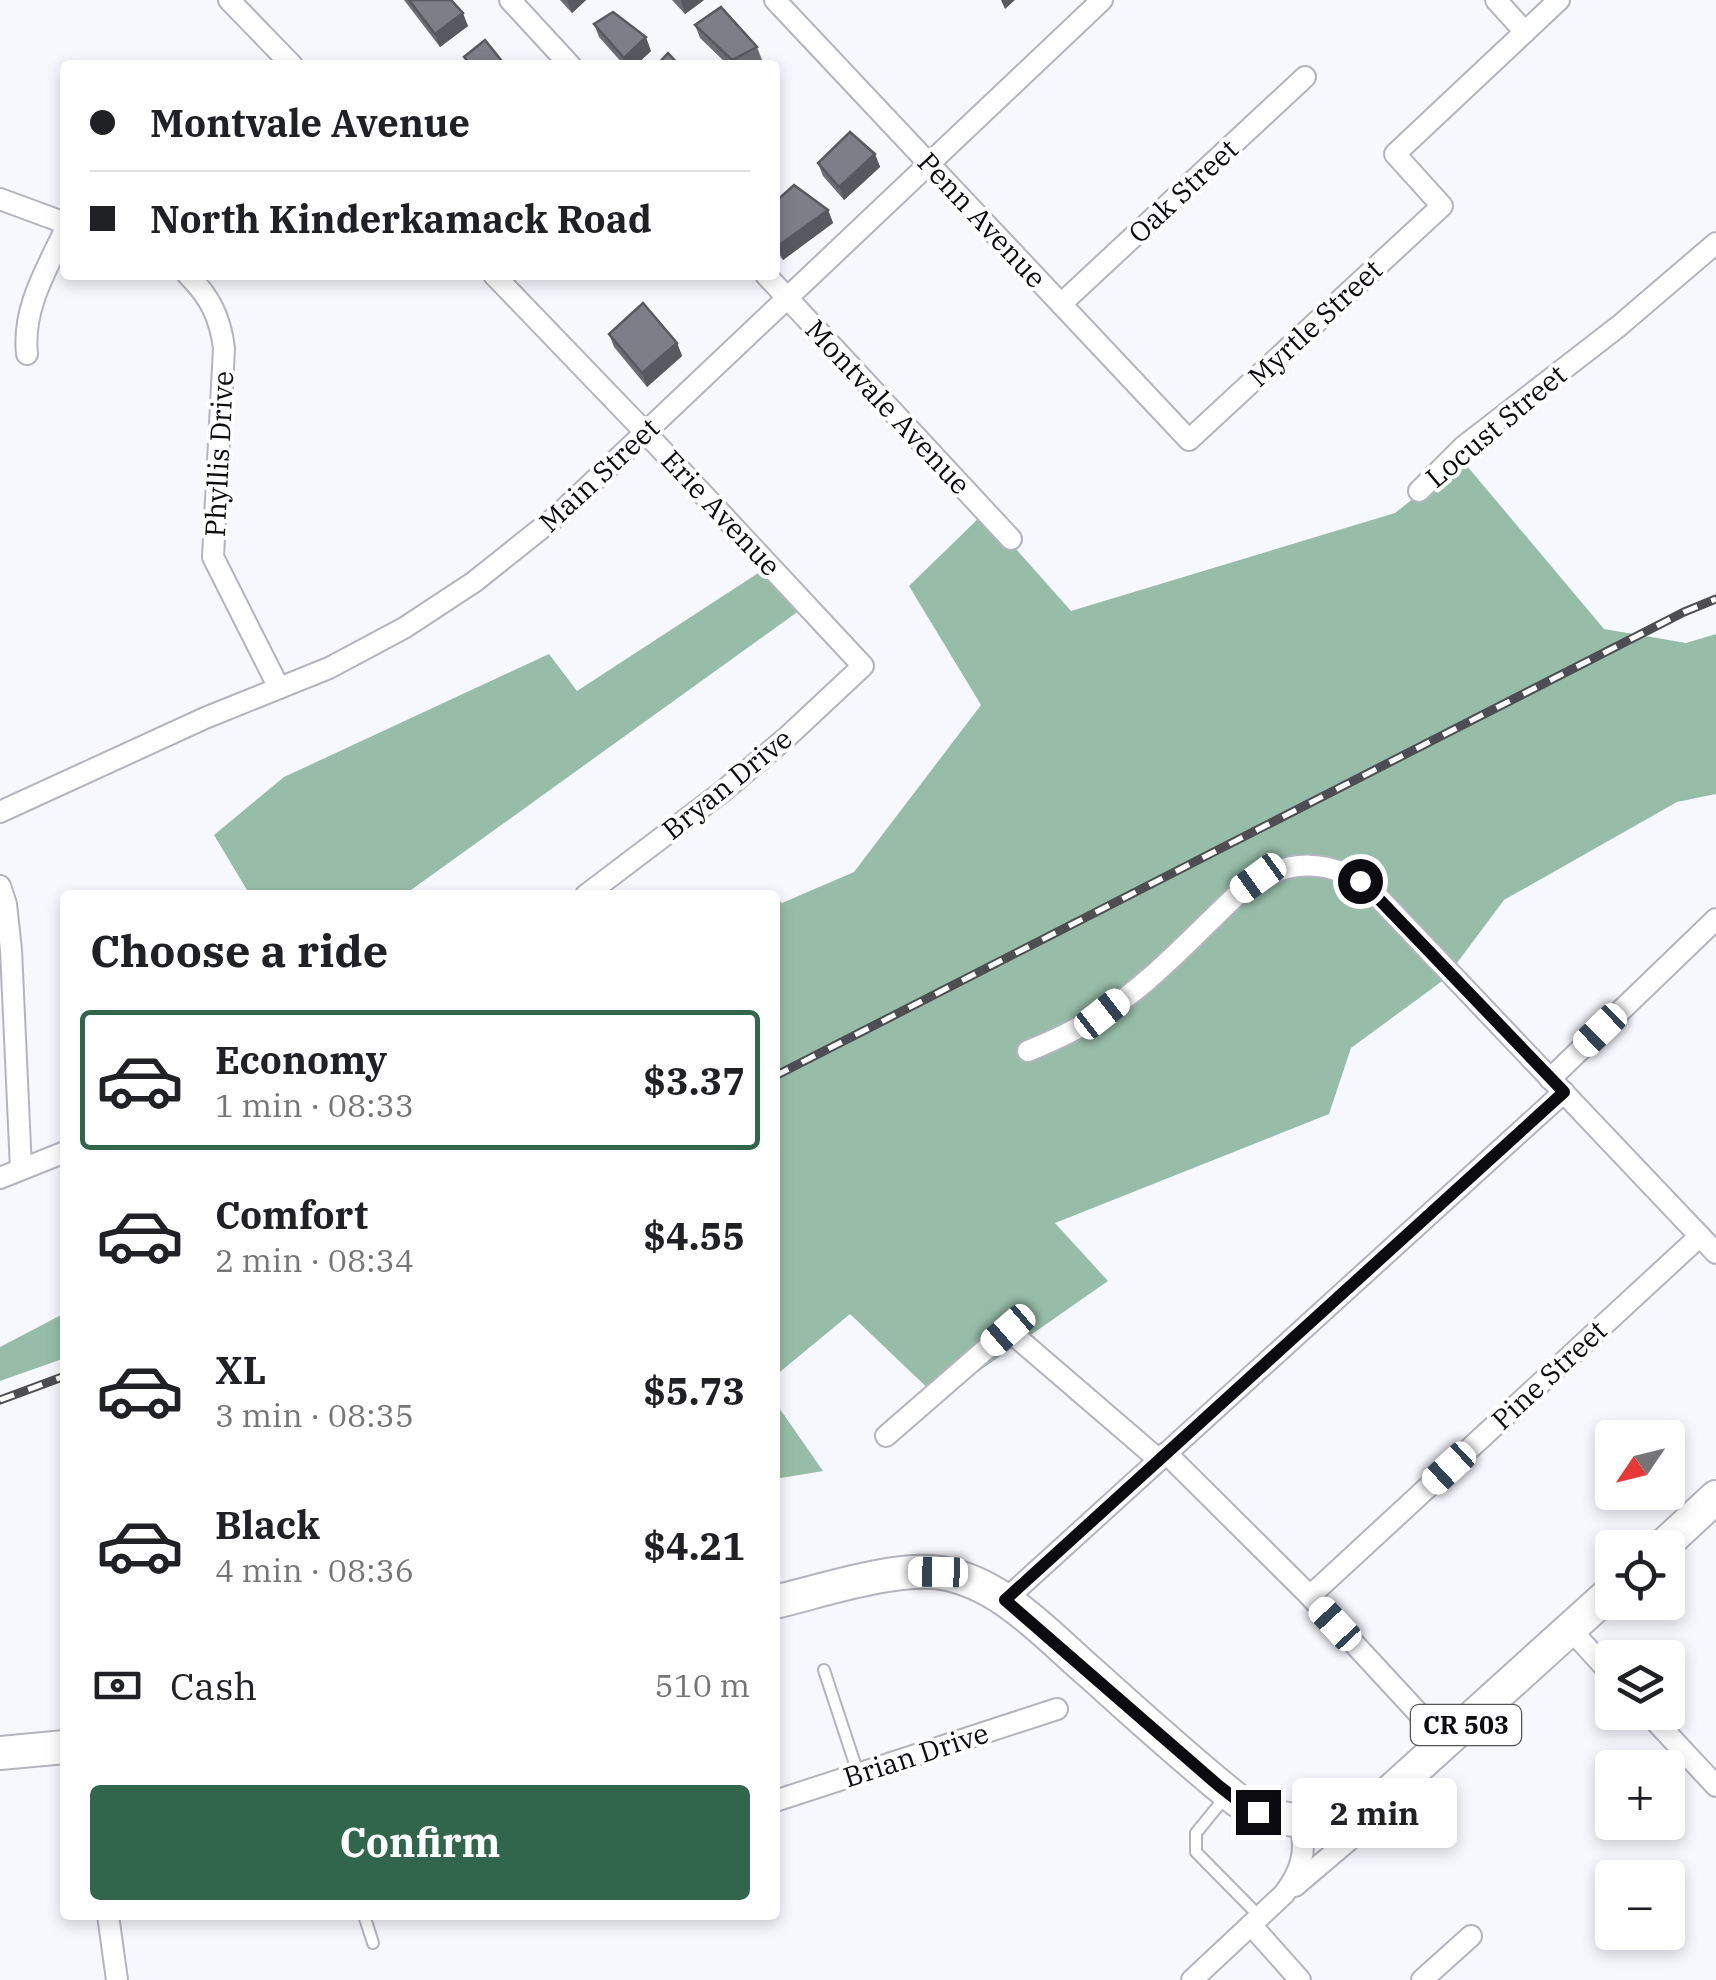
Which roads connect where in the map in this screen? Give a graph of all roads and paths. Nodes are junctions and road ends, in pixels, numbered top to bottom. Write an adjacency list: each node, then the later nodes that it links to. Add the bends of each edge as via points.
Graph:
1 (229, 0): 8 (street)
2 (510, 0): 9 (street)
3 (775, 0): 11 (street, Penn Avenue)
4 (1102, 0): 11 (street, Main Street)
5 (1496, 0): 7 (street)
6 (1560, 0): 7 (street)
7 (1526, 32): 23 (street, Myrtle Street, via 1395,154 1442,206)
8 (287, 60)
9 (565, 60)
10 (1305, 77): 20 (street, Oak Street)
11 (929, 164): 19 (street, Main Street); 20 (street, Penn Avenue)
12 (0, 199): 13 (street)
13 (60, 224)
14 (60, 237): 21 (street, via 32,300)
15 (1716, 243): 24 (street, Locust Street, via 1463,447)
16 (193, 280): 27 (street, Phyllis Drive, via 214,308 224,348 213,558)
17 (499, 280): 22 (street, Erie Avenue)
18 (771, 280): 19 (street, Montvale Avenue)
19 (787, 298): 22 (street, Main Street); 25 (street, Montvale Avenue)
20 (1061, 304): 23 (street, Penn Avenue)
21 (27, 354)
22 (645, 432): 26 (street, Erie Avenue); 27 (street, Main Street, via 558,515 474,582 404,628)
23 (1189, 440)
24 (1419, 491)
25 (1011, 539)
26 (863, 666): 30 (street, Bryan Drive, via 722,792)
27 (279, 688): 28 (street, Main Street)
28 (0, 812)
29 (0, 886): 35 (street, via 11,950)
30 (593, 890)
31 (1716, 918): 33 (street)
32 (1028, 1051): 33 (street, via 1064,1036 1137,988 1258,878 1307,866 1340,872 1368,888)
33 (1557, 1086): 37 (street); 40 (street)
34 (60, 1154): 35 (street)
35 (21, 1169): 36 (street)
36 (0, 1178)
37 (1700, 1236): 38 (street); 43 (street, Pine Street)
38 (1716, 1253)
39 (886, 1436): 40 (street, via 1008,1330)
40 (1162, 1456): 43 (street); 44 (street)
41 (1716, 1497): 42 (main road)
42 (1680, 1530)
43 (1310, 1596): 52 (street)
44 (1005, 1600): 45 (main road, CR 503, via 959,1577 916,1572); 58 (main road, CR 503)
45 (780, 1601)
46 (1595, 1607): 47 (main road, CR 503)
47 (1570, 1630): 48 (street); 52 (main road, CR 503)
48 (1595, 1657)
49 (824, 1670): 55 (lane)
50 (1057, 1709): 55 (street, Brian Drive)
51 (1665, 1730): 57 (street)
52 (1446, 1743): 56 (main road, CR 503)
53 (60, 1747): 54 (main road)
54 (0, 1753)
55 (858, 1774): 59 (street, Brian Drive)
56 (1399, 1786): 60 (main road, CR 503, via 1364,1809); 61 (street, via 1348,1841)
57 (1716, 1786)
58 (1228, 1793): 60 (main road, CR 503, via 1258,1812); 61 (lane, via 1196,1833 1196,1852)
59 (780, 1799)
60 (1300, 1822): 61 (street, via 1302,1866)
61 (1259, 1917): 67 (street); 68 (street)
62 (109, 1920): 66 (street)
63 (366, 1920): 65 (lane)
64 (1471, 1936): 69 (street)
65 (373, 1943)
66 (117, 1980)
67 (1192, 1980)
68 (1300, 1980)
69 (1422, 1980)

